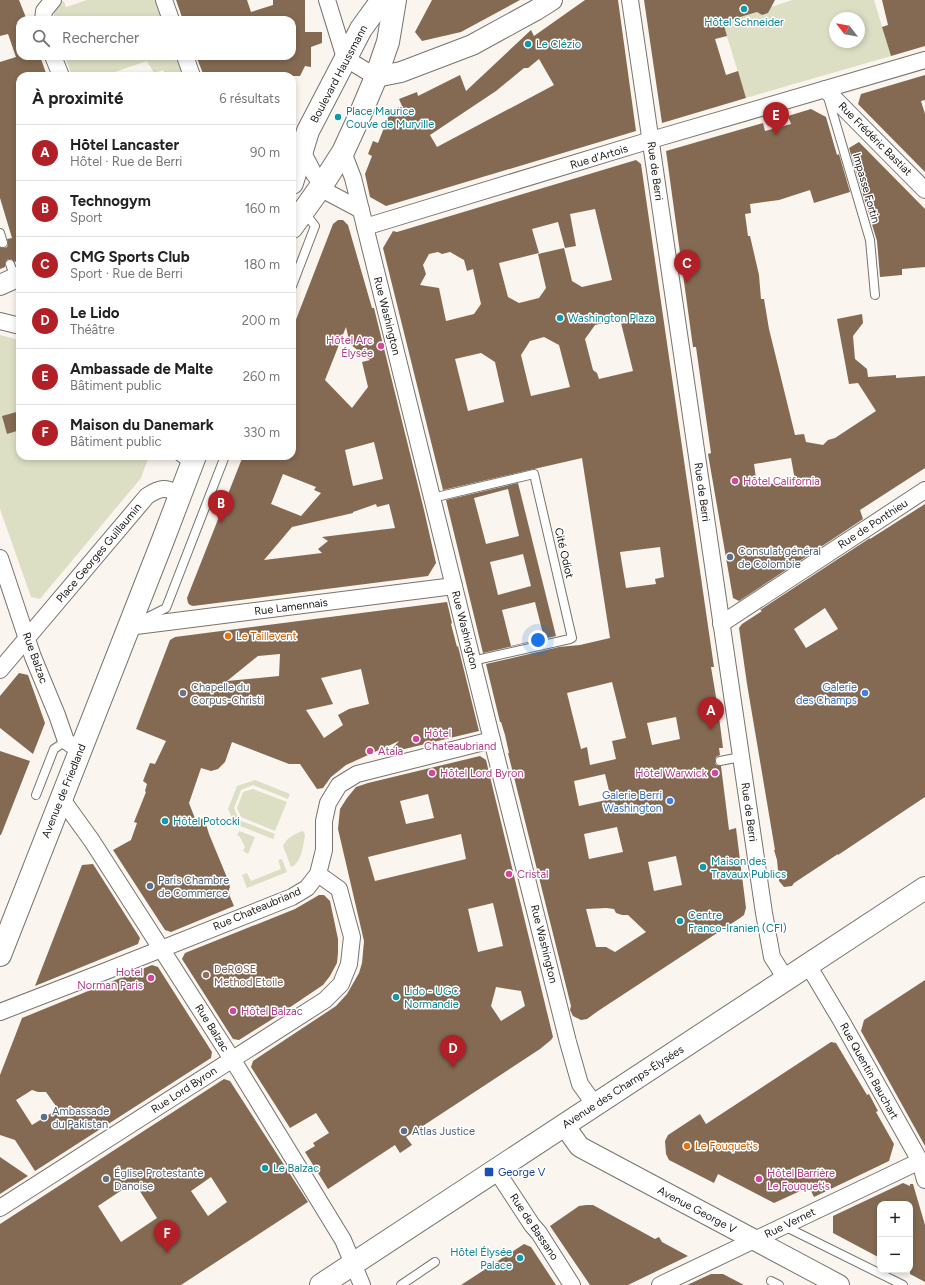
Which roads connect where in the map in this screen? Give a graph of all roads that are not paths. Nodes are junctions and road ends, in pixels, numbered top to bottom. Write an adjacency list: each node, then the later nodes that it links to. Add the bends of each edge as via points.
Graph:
1 (53, 0): 8 (street, via 44,11)
2 (164, 0): 9 (street)
3 (327, 0): 10 (street)
4 (382, 0): 10 (main road, Boulevard Haussmann)
5 (395, 0): 16 (main road, via 388,42)
6 (552, 0): 16 (street, via 472,45 401,72)
7 (630, 0): 18 (street, Rue de Berri)
8 (43, 16)
9 (170, 16)
10 (345, 58): 16 (street); 19 (main road, Boulevard Haussmann)
11 (55, 60): 14 (street)
12 (186, 60): 15 (street)
13 (925, 60): 17 (street, Rue d'Artois)
14 (59, 72)
15 (191, 72)
16 (376, 78): 20 (main road)
17 (825, 89): 18 (street, Rue d'Artois); 23 (street, Rue Frédéric Bastiat); 30 (lane, Impasse Fortin, via 870,240)
18 (651, 140): 26 (street, Rue d'Artois); 40 (street, Rue de Berri)
19 (301, 141): 21 (main road); 22 (street, via 314,174)
20 (343, 152): 22 (main road); 24 (street, Rue Washington)
21 (296, 164)
22 (322, 185): 24 (street, via 329,193); 25 (main road)
23 (925, 190)
24 (362, 210): 26 (street, Rue Washington)
25 (298, 219): 29 (lane, via 316,226)
26 (365, 226): 37 (street, Rue Washington)
27 (0, 232): 28 (lane)
28 (3, 243)
29 (296, 276)
30 (875, 296)
31 (0, 321): 32 (street)
32 (16, 325)
33 (188, 460): 36 (main road, Avenue de Friedland)
34 (223, 460): 41 (lane, via 166,608)
35 (925, 490): 40 (street, Rue de Ponthieu)
36 (180, 494): 41 (main road, Avenue de Friedland); 42 (street, Place Georges Guillaumin, via 164,488 148,496)
37 (432, 498): 39 (street, Rue Washington); 43 (lane, Cité Odiot, via 534,474 572,638)
38 (0, 558): 42 (street, Rue Balzac)
39 (454, 586): 41 (street, Rue Lamennais); 43 (street, Rue Washington)
40 (721, 624): 47 (street, Rue de Berri)
41 (128, 627): 46 (main road, Avenue de Friedland)
42 (27, 638): 44 (street, Place Georges Guillaumin); 46 (street, Rue Balzac, via 57,715)
43 (472, 661): 45 (street, Rue Washington)
44 (0, 670)
45 (492, 740): 51 (street, Rue Chateaubriand, via 357,774 339,785 328,802 324,821 324,850); 59 (street, Rue Washington, via 580,1084)
46 (77, 744): 49 (lane, via 54,749); 50 (main road, Avenue de Friedland)
47 (741, 757): 48 (lane); 56 (street, Rue de Berri, via 772,958)
48 (720, 761)
49 (36, 795)
50 (61, 798): 53 (street, Rue Balzac, via 92,841); 54 (main road, Avenue de Friedland)
51 (318, 874): 53 (street, Rue Chateaubriand, via 307,888 292,897); 58 (street, Rue Lord Byron, via 339,889 352,937 349,964 341,984 325,1000)
52 (925, 888): 55 (main road, Avenue des Champs-Élysées)
53 (161, 949): 57 (street, Rue Chateaubriand); 58 (street, Rue Balzac)
54 (0, 955)
55 (808, 965): 56 (main road, Avenue des Champs-Élysées); 61 (street, Rue Quentin Bauchart)
56 (786, 980): 59 (main road, Avenue des Champs-Élysées)
57 (0, 1012)
58 (232, 1059): 64 (street, Rue Lord Byron); 68 (street, Rue Balzac, via 343,1240)
59 (596, 1105): 60 (main road, Avenue des Champs-Élysées)
60 (564, 1125): 62 (main road, Avenue des Champs-Élysées); 66 (street, Avenue George V, via 582,1148)
61 (920, 1161): 63 (street, Rue Quentin Bauchart); 65 (street, Rue Vernet)
62 (496, 1170): 68 (main road, Avenue des Champs-Élysées); 73 (street, Rue de Bassano)
63 (925, 1180)
64 (0, 1208)
65 (783, 1226): 66 (street, Rue Vernet); 77 (lane)
66 (754, 1241): 74 (street, Rue Vernet); 76 (street, Avenue George V)
67 (435, 1262): 72 (lane)
68 (354, 1263): 70 (main road, Avenue des Champs-Élysées); 71 (street, Rue Balzac)
69 (771, 1281): 75 (lane)
70 (321, 1285)
71 (362, 1285)
72 (400, 1285)
73 (572, 1285)
74 (660, 1285)
75 (780, 1285)
76 (839, 1285)
77 (903, 1285)

